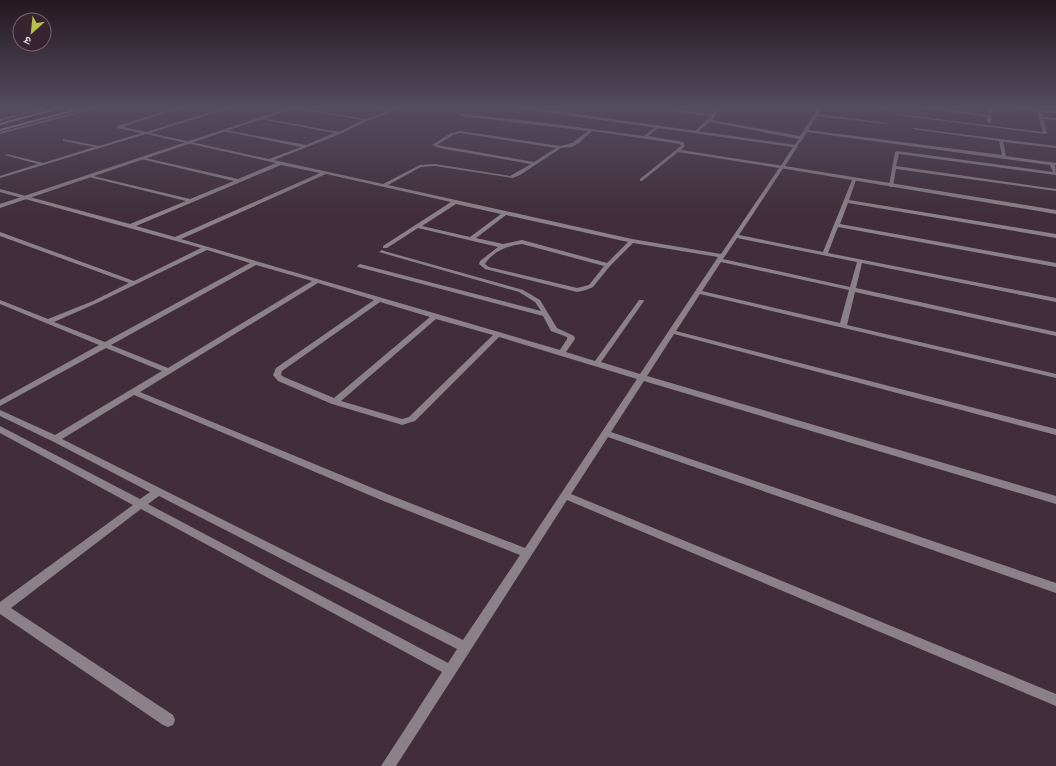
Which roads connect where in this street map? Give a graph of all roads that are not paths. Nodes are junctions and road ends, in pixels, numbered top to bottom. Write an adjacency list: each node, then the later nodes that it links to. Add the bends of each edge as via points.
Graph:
1 (73, 142): 20 (street)
2 (117, 142): 20 (street)
3 (183, 142): 16 (street); 46 (street)
4 (194, 142): 16 (street)
5 (282, 142): 18 (street)
6 (316, 142): 18 (street)
7 (438, 142): 31 (street, via 434,144 439,147)
8 (525, 142): 21 (street)
9 (579, 142): 21 (street, via 574,146)
10 (674, 142): 23 (street, via 682,143 683,146)
11 (766, 142): 19 (street)
12 (799, 142): 19 (street)
13 (888, 142): 17 (street)
14 (1001, 142): 26 (street)
15 (1014, 142): 22 (street)
16 (190, 143): 27 (street); 28 (street)
17 (898, 143): 24 (street); 26 (street)
18 (305, 146): 28 (street)
19 (796, 146): 33 (street)
20 (100, 147): 30 (street)
21 (560, 147): 31 (street)
22 (1054, 147)
23 (677, 151): 33 (street); 39 (street)
24 (897, 152): 34 (street); 36 (street)
25 (7, 155): 30 (street)
26 (1004, 157): 32 (street)
27 (143, 158): 37 (street); 41 (street)
28 (269, 161): 29 (street)
29 (281, 163): 35 (street); 41 (street)
30 (44, 164): 38 (street)
31 (534, 164): 42 (street, via 511,177 424,165)
32 (1054, 164): 36 (street)
33 (782, 167): 40 (street); 59 (street)
34 (894, 167): 43 (street); 45 (street)
35 (325, 173): 42 (street); 61 (street)
36 (1056, 174)
37 (91, 176): 47 (street); 48 (street)
38 (0, 177)
39 (642, 180)
40 (854, 180): 43 (street); 49 (street)
41 (239, 181): 48 (street)
42 (383, 186): 51 (street)
43 (891, 186): 53 (street)
44 (0, 190): 46 (street)
45 (1056, 190)
46 (19, 196): 47 (street); 50 (street)
47 (26, 198): 52 (street); 56 (street)
48 (191, 201): 56 (street)
49 (846, 201): 55 (street); 60 (street)
50 (0, 202)
51 (455, 202): 54 (street); 57 (street)
52 (0, 206)
53 (1056, 212)
54 (505, 213): 62 (street); 63 (street)
55 (837, 224): 66 (street); 71 (street)
56 (131, 226): 61 (street)
57 (416, 226): 62 (street); 82 (street, via 383,250 521,290 538,301)
58 (0, 234): 74 (street)
59 (736, 236): 66 (street); 67 (street)
60 (1056, 236)
61 (175, 239): 65 (street)
62 (470, 239): 64 (street)
63 (632, 241): 67 (street); 70 (street)
64 (503, 246): 70 (street, via 522,242); 70 (street, via 482,261 482,264 487,268 577,290 591,286)
65 (206, 248): 69 (street); 74 (street)
66 (825, 254): 68 (street)
67 (721, 258): 75 (street); 76 (street)
68 (860, 261): 75 (street); 78 (street)
69 (255, 263): 73 (street); 88 (street)
70 (608, 265)
71 (1056, 265)
72 (360, 266): 82 (street)
73 (316, 281): 77 (street); 91 (street)
74 (134, 283): 83 (street)
75 (854, 289): 84 (street); 87 (street)
76 (698, 292): 84 (street); 85 (street)
77 (380, 299): 81 (street); 95 (street, via 279,370 277,375 281,379)
78 (1056, 300)
79 (641, 301): 90 (street)
80 (0, 302): 83 (street)
81 (435, 316): 86 (street); 95 (street)
82 (546, 316): 89 (street, via 554,329 571,339)
83 (48, 322): 88 (street)
84 (844, 327): 92 (street)
85 (672, 332): 93 (street); 100 (street)
86 (498, 334): 89 (street); 95 (street, via 412,419 397,422)
87 (1056, 334)
88 (105, 345): 91 (street); 96 (street)
89 (562, 353): 90 (street)
90 (597, 363): 93 (street)
91 (168, 371): 94 (street)
92 (1056, 376)
93 (643, 377): 101 (street); 105 (street)
94 (134, 392): 102 (street); 107 (street, via 384,497)
95 (335, 402)
96 (0, 403)
97 (2, 416): 98 (street)
98 (20, 423): 99 (street); 102 (street)
99 (2, 432): 106 (street)
100 (1056, 432)
101 (606, 433): 104 (street); 108 (street)
102 (55, 439): 103 (street)
103 (157, 492): 106 (street); 110 (street)
104 (565, 495): 107 (street); 112 (street)
105 (1056, 500)
106 (141, 504): 109 (street); 111 (street)
107 (527, 553): 110 (street)
108 (1056, 588)
109 (1, 608): 113 (street)
110 (465, 648): 111 (street)
111 (450, 670): 114 (street)
112 (1056, 700)
113 (168, 720)
114 (388, 766)

